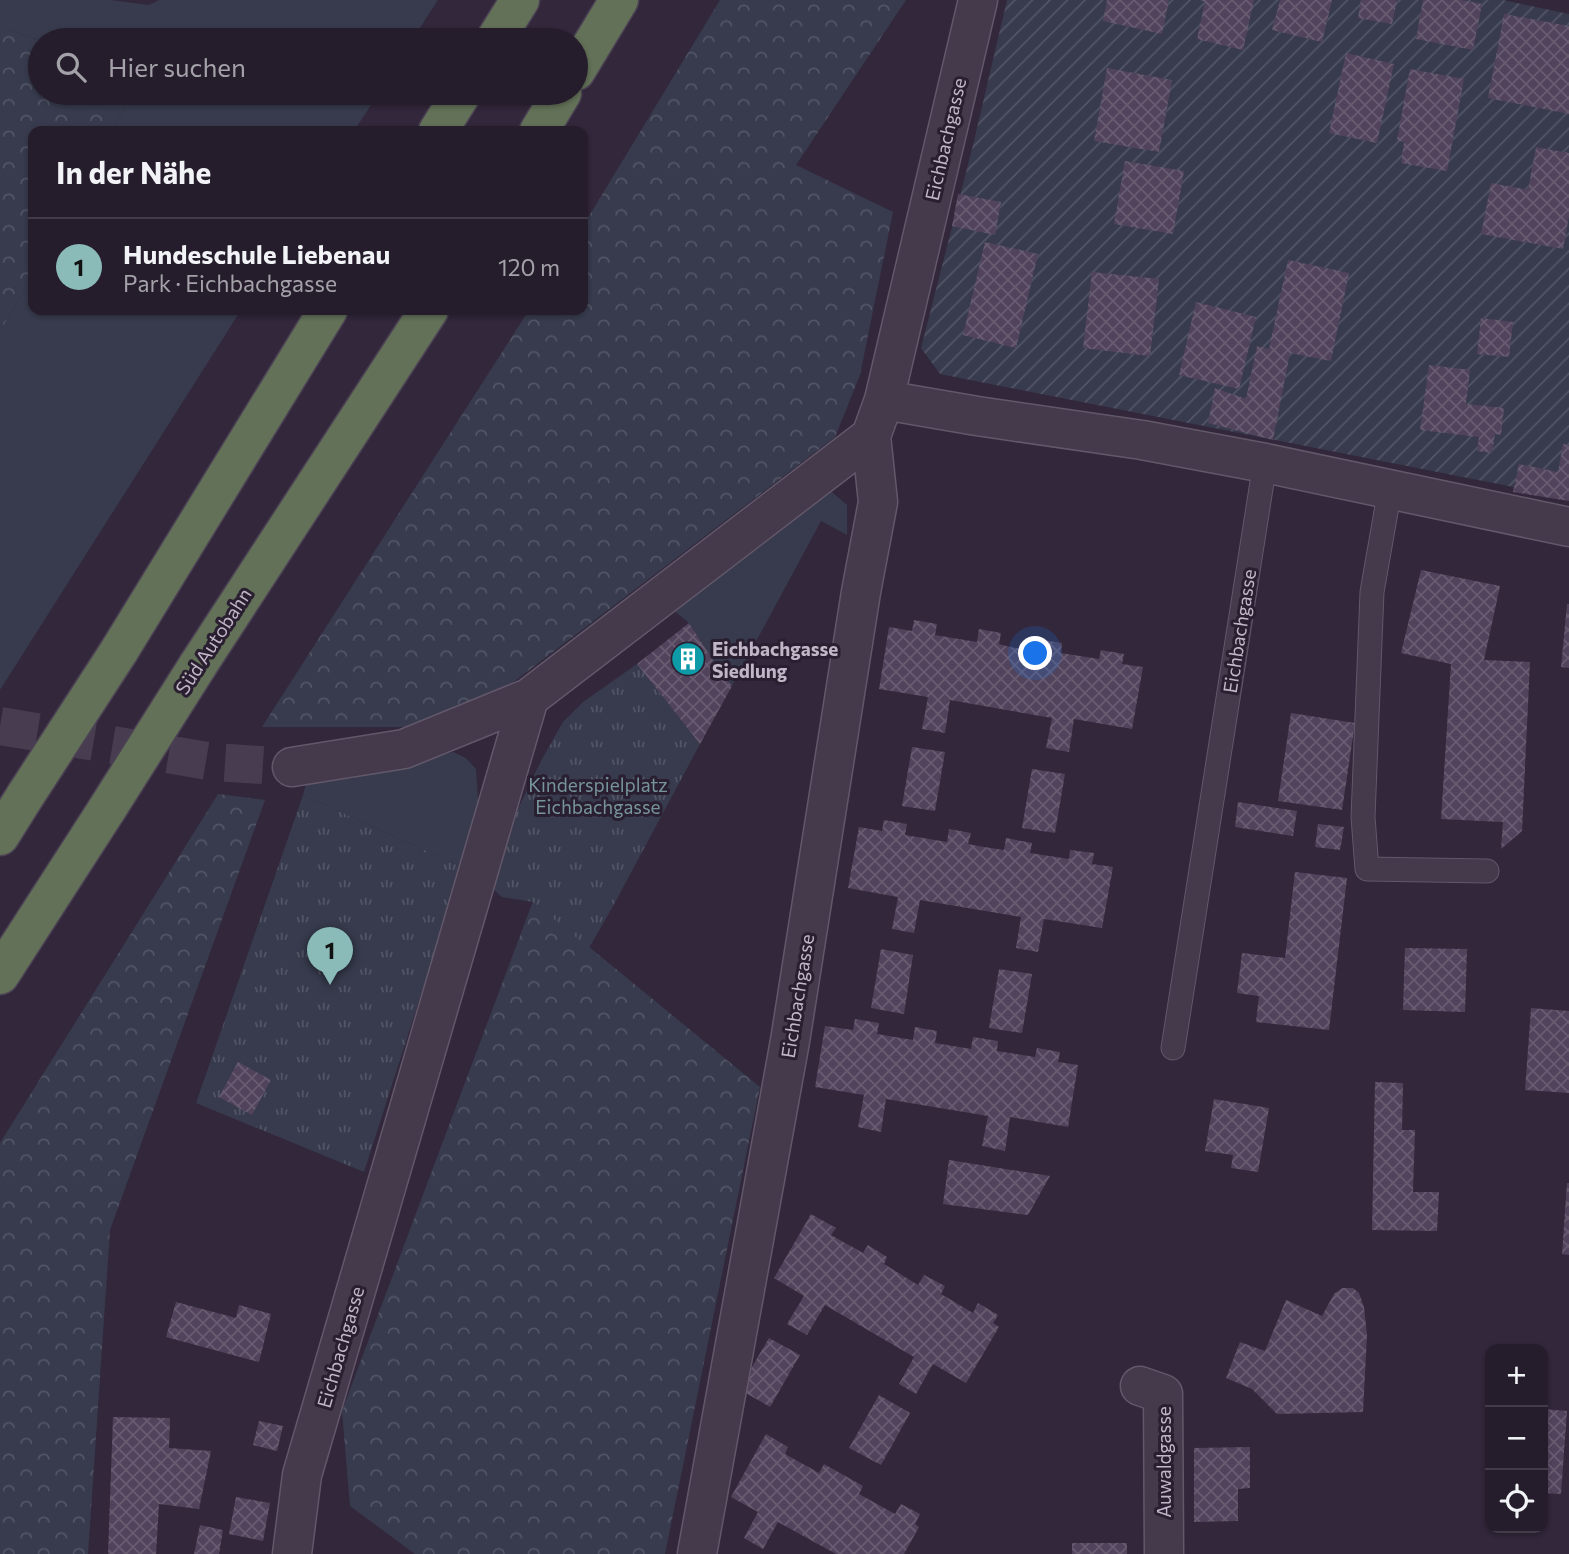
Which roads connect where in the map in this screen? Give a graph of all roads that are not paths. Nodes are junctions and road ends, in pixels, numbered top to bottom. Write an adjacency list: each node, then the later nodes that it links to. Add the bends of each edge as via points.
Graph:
1 (520, 0): 4 (highway)
2 (619, 0): 5 (highway)
3 (978, 0): 12 (street, Eichbachgasse)
4 (502, 28)
5 (588, 51)
6 (455, 105): 8 (highway)
7 (555, 105): 9 (highway)
8 (442, 126)
9 (542, 126)
10 (325, 315): 19 (highway, bridge)
11 (426, 315): 21 (highway, Süd Autobahn, bridge)
12 (884, 400): 13 (street, Eichbachgasse); 14 (street)
13 (872, 436): 17 (street); 25 (street, Eichbachgasse, via 878,502 790,1041)
14 (1265, 463): 15 (street); 22 (lane, Eichbachgasse)
15 (1390, 489): 16 (street); 20 (lane, via 1371,592 1363,817 1367,869)
16 (1569, 527)
17 (529, 698): 18 (street, via 404,749); 24 (street, Eichbachgasse, via 302,1475)
18 (292, 767)
19 (0, 836)
20 (1487, 871)
21 (0, 975)
22 (1173, 1048)
23 (1140, 1386): 26 (street, Auwaldgasse, via 1163,1394)
24 (292, 1554)
25 (697, 1554)
26 (1164, 1554)

